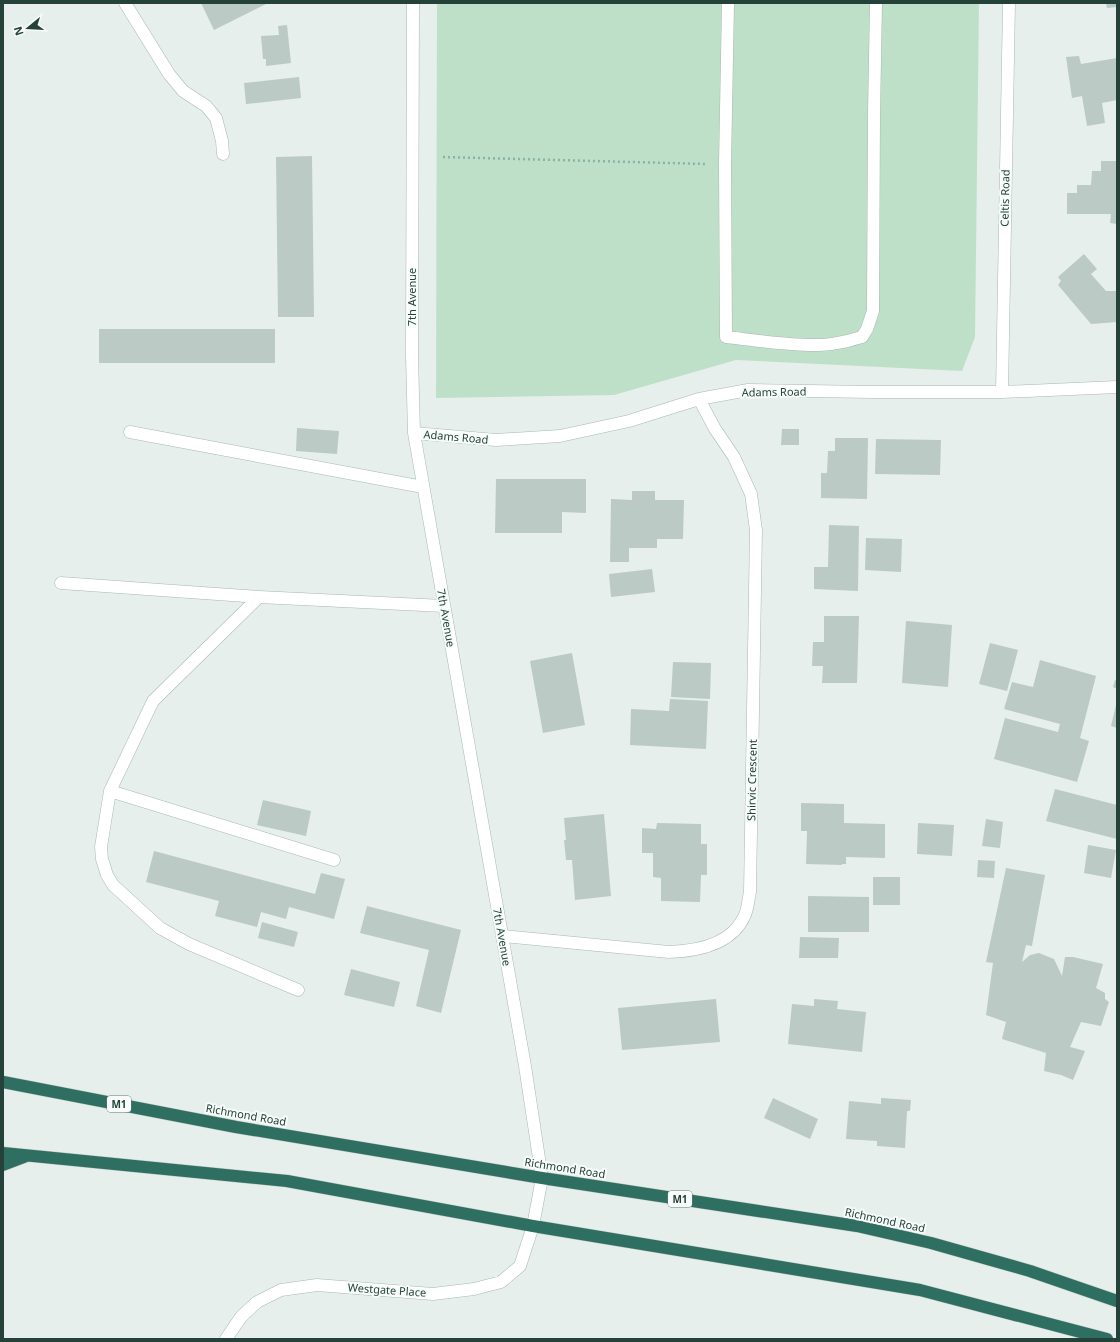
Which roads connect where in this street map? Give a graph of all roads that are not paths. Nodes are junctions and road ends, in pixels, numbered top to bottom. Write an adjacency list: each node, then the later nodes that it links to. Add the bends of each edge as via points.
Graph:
1 (125, 3): 6 (street, via 169,74 183,91 206,106 216,118)
2 (413, 3): 11 (street, 7th Avenue)
3 (728, 3): 4 (street, via 725,164 726,337 819,345 862,337 873,311)
4 (876, 3)
5 (1009, 3): 8 (street, Celtis Road)
6 (223, 154)
7 (1117, 387): 8 (street, Adams Road)
8 (1002, 392): 9 (street, Adams Road, via 748,390)
9 (700, 399): 11 (street, Adams Road, via 629,421 560,436 496,440); 18 (street, Shirvic Crescent, via 715,429 734,457 751,494 756,530 750,892 745,916 733,932 714,944 681,952)
10 (130, 432): 12 (street)
11 (414, 433): 12 (street, 7th Avenue)
12 (423, 487): 15 (street, 7th Avenue)
13 (61, 583): 14 (street)
14 (258, 597): 15 (street); 16 (street, via 153,701)
15 (444, 606): 18 (street, 7th Avenue)
16 (110, 791): 17 (street); 19 (street, via 101,847 107,875 113,885 166,932)
17 (334, 860)
18 (502, 936): 24 (street, 7th Avenue)
19 (298, 990)
20 (3, 1082): 24 (highway, Richmond Road / M1, via 236,1126)
21 (3, 1153): 22 (highway)
22 (27, 1156): 23 (highway); 25 (highway, via 287,1181)
23 (3, 1165)
24 (542, 1178): 25 (street, 7th Avenue); 26 (highway, Richmond Road / M1, via 856,1226 931,1243 1030,1271)
25 (533, 1226): 27 (street, Westgate Place, via 520,1266 501,1282 474,1289 432,1294 317,1285 281,1290 257,1302); 28 (highway, via 920,1290)
26 (1117, 1301)
27 (226, 1339)
28 (1107, 1339)

